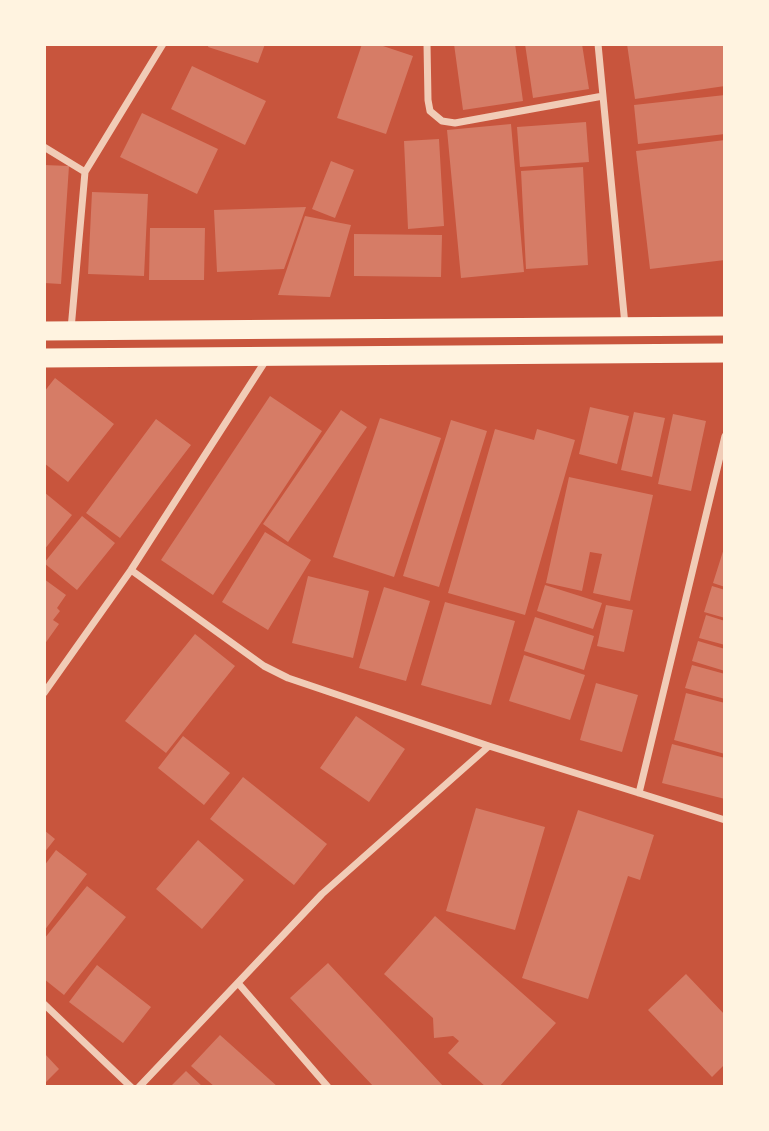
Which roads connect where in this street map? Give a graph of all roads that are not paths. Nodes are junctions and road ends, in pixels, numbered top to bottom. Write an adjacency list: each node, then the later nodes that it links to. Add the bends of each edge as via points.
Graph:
1 (163, 44): 6 (street)
2 (427, 44): 4 (street, via 430,111 442,121 454,123)
3 (598, 44): 4 (street)
4 (603, 96): 7 (street)
5 (44, 147): 6 (street)
6 (85, 172): 10 (street)
7 (625, 326): 8 (highway); 10 (highway)
8 (725, 326)
9 (44, 331): 10 (highway)
10 (71, 331)
11 (725, 353): 12 (highway)
12 (269, 356): 13 (highway); 15 (street)
13 (44, 358)
14 (725, 436): 18 (street)
15 (131, 570): 16 (street); 17 (street, via 264,666 288,678)
16 (44, 693)
17 (489, 746): 18 (street); 20 (street, via 322,894)
18 (639, 793): 19 (street)
19 (725, 820)
20 (238, 983): 23 (street); 24 (street)
21 (44, 1004): 22 (street)
22 (131, 1087)
23 (139, 1087)
24 (328, 1087)

